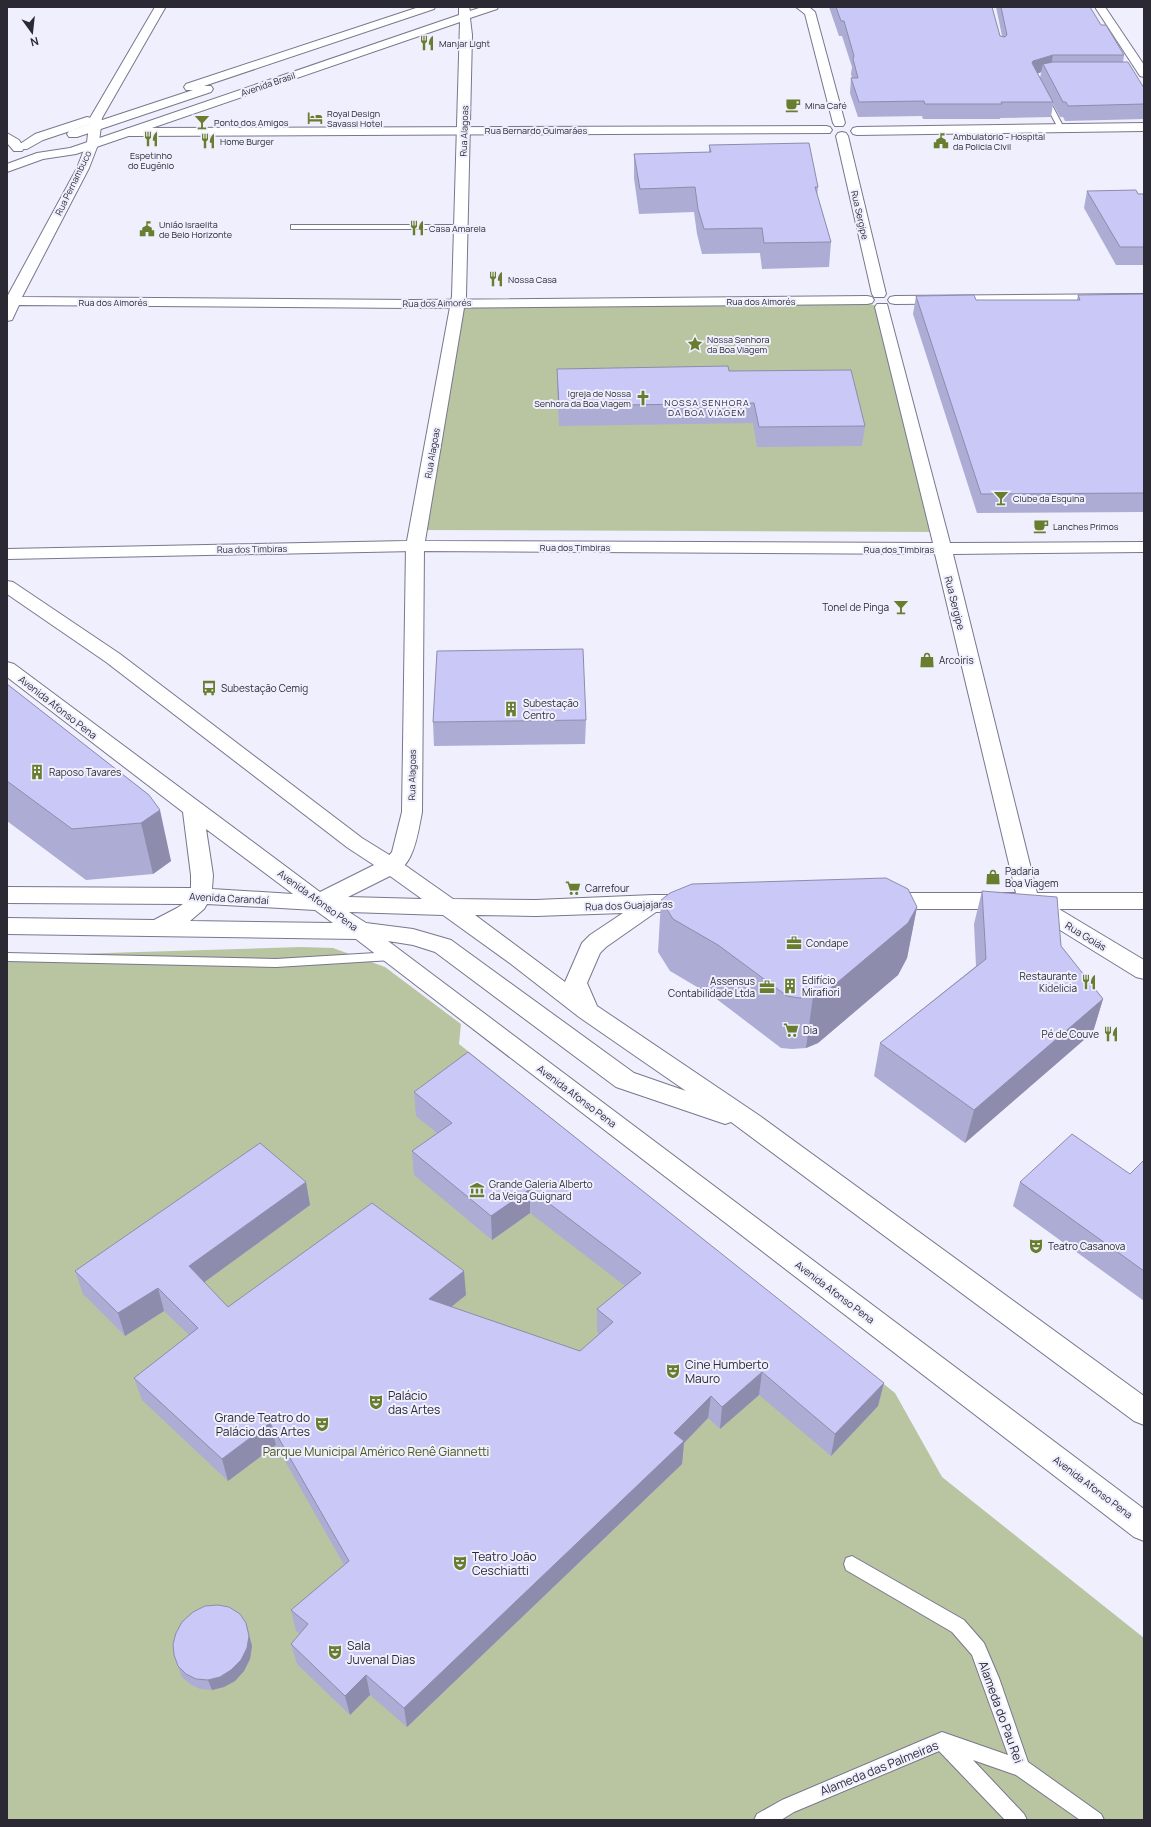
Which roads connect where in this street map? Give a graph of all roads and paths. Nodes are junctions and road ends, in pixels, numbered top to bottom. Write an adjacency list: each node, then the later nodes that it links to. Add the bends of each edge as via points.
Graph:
1 (159, 7): 19 (street, Rua Pernambuco)
2 (430, 7): 19 (street, Avenida Brasil)
3 (493, 7): 7 (street, Avenida Brasil)
4 (1100, 7): 11 (street)
5 (808, 9): 15 (street, Rua Sergipe)
6 (444, 10): 19 (street, Avenida Brasil)
7 (466, 10): 8 (street, Avenida Brasil); 9 (street, Rua Alagoas); 19 (street, Avenida Brasil)
8 (433, 28): 9 (street); 12 (street, Avenida Brasil)
9 (466, 35): 17 (street, Rua Alagoas)
10 (1065, 73): 14 (lane, via 1034,77)
11 (1140, 73)
12 (165, 120): 16 (street); 18 (street, Avenida Brasil)
13 (1144, 127): 14 (street)
14 (1061, 128): 15 (street, via 857,130 853,134)
15 (841, 130): 17 (street, Rua Bernardo Guimarães, via 830,133 826,130); 29 (street, Rua Sergipe)
16 (175, 131): 17 (street, Rua Bernardo Guimarães); 18 (street, Rua Bernardo Guimarães)
17 (464, 131): 27 (street, Rua Alagoas)
18 (130, 132): 19 (street, Avenida Brasil)
19 (93, 136): 21 (street, Avenida Brasil); 22 (street, Avenida Brasil, via 39,137); 23 (street); 30 (street, Rua Pernambuco)
20 (7, 137): 22 (street, via 15,142)
21 (55, 144): 22 (street, Avenida Brasil); 23 (street); 24 (street, Avenida Brasil)
22 (16, 149)
23 (72, 151): 24 (street, Avenida Brasil)
24 (41, 156): 25 (street, Avenida Brasil)
25 (7, 168)
26 (294, 226): 27 (lane)
27 (461, 227): 31 (street, Rua Alagoas)
28 (1144, 298): 29 (street, Rua dos Aimorés)
29 (881, 300): 31 (street, Rua dos Aimorés); 35 (street, Rua Sergipe)
30 (10, 301): 31 (street, Rua dos Aimorés); 32 (street, Rua Pernambuco)
31 (458, 303): 33 (street, Rua Alagoas)
32 (7, 317)
33 (415, 546): 35 (street, Rua dos Timbiras); 36 (street, Rua dos Timbiras); 40 (street, Rua Alagoas, via 412,812 402,854)
34 (1144, 547): 35 (street, Rua dos Timbiras)
35 (943, 549): 43 (street, Rua Sergipe)
36 (7, 554)
37 (7, 586): 40 (street, via 113,658 355,843)
38 (7, 668): 39 (street, Avenida Afonso Pena)
39 (192, 809): 42 (street, via 202,875); 46 (street, Avenida Afonso Pena)
40 (391, 866): 46 (street); 49 (street)
41 (7, 895): 42 (street, Avenida Carandaí)
42 (201, 896): 46 (street, Avenida Carandaí); 51 (street, via 186,914)
43 (1028, 900): 44 (street); 45 (street); 55 (street, Rua Goiás)
44 (868, 901)
45 (1144, 901)
46 (319, 902): 49 (street, Avenida Carandaí); 52 (street, Avenida Afonso Pena)
47 (653, 903): 48 (street, Rua dos Guajajaras); 49 (street, Rua dos Guajajaras, via 536,908); 56 (street, via 590,949 576,983)
48 (708, 903)
49 (450, 907): 56 (street)
50 (7, 926): 51 (street)
51 (158, 927): 52 (street)
52 (361, 931): 53 (street, Avenida Afonso Pena); 57 (street, via 396,932 421,937 443,946 625,1080)
53 (392, 956): 54 (lane, via 276,963); 59 (street, Avenida Afonso Pena)
54 (7, 957)
55 (1144, 971)
56 (587, 1011): 57 (street)
57 (751, 1123): 58 (street)
58 (1144, 1412)
59 (1144, 1526)
60 (852, 1564): 62 (lane, Alameda do Pau Rei, via 958,1626 978,1649)
61 (942, 1741): 62 (lane, Alameda das Palmeiras); 63 (lane, Alameda das Palmeiras, via 788,1806); 64 (lane)
62 (1021, 1768): 65 (lane, Alameda do Pau Rei)
63 (762, 1820)
64 (1018, 1820)
65 (1095, 1820)

